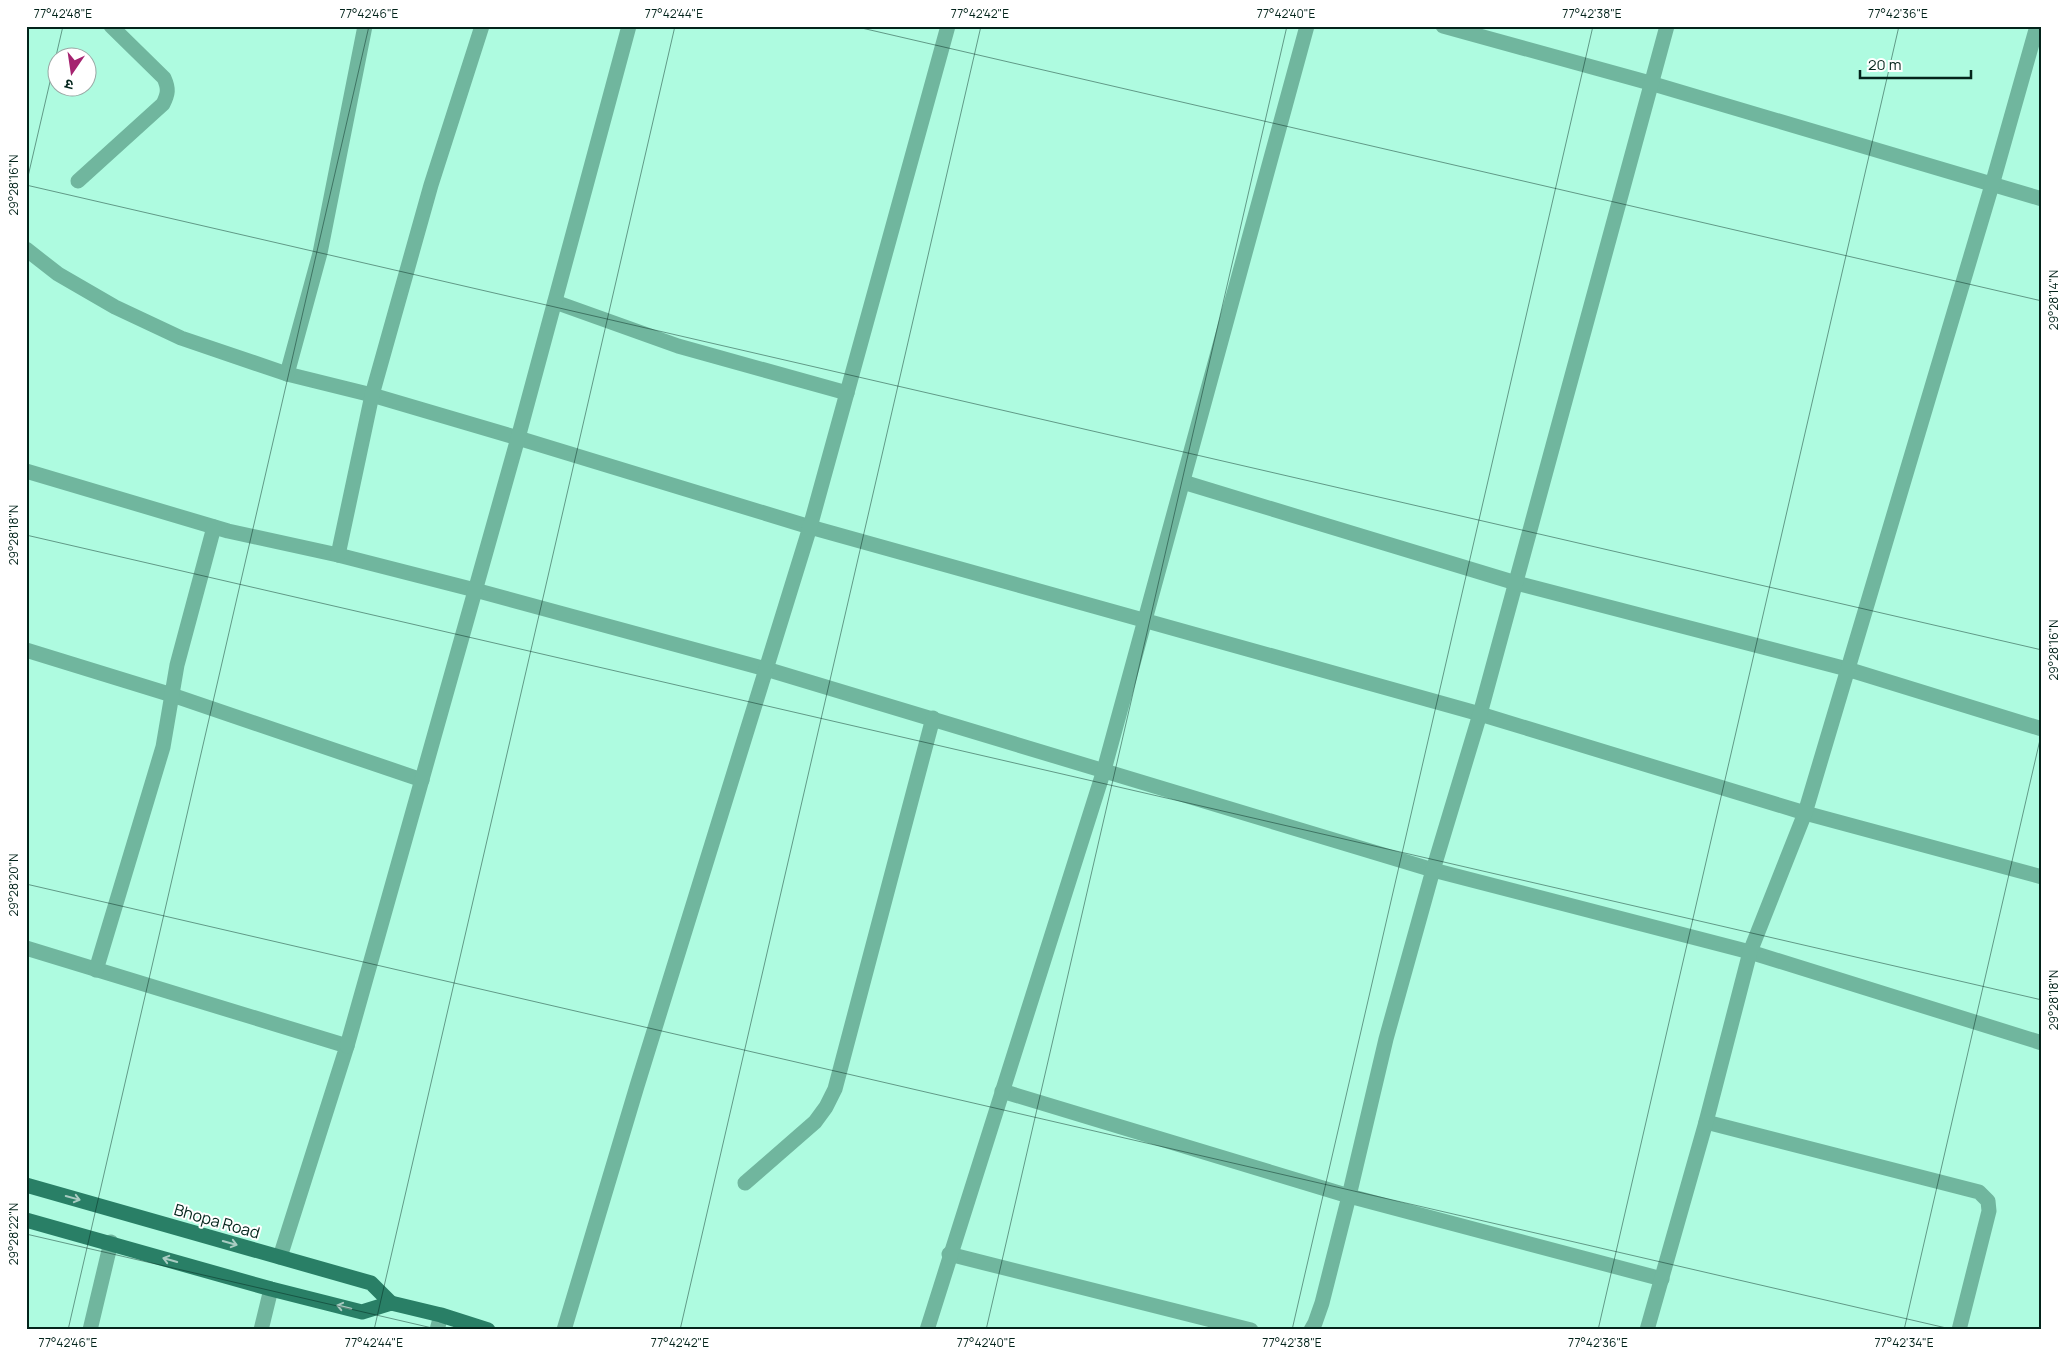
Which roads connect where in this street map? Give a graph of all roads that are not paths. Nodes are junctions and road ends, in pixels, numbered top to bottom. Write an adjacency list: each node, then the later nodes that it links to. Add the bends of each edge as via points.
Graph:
1 (111, 26): 11 (street, via 164,78 168,94 164,104)
2 (365, 26): 16 (street, via 320,254)
3 (482, 26): 18 (street, via 430,185)
4 (629, 26): 15 (street)
5 (948, 26): 17 (street)
6 (1307, 26): 21 (street)
7 (1443, 26): 10 (street)
8 (1667, 26): 10 (street)
9 (2037, 26): 12 (street)
10 (1650, 84): 12 (street); 25 (street)
11 (78, 181)
12 (1992, 185): 13 (street); 30 (street)
13 (2042, 199)
14 (26, 249): 16 (street, via 58,274 115,307 181,338)
15 (555, 302): 17 (street, via 678,346); 19 (street)
16 (287, 374): 18 (street)
17 (847, 393): 23 (street)
18 (372, 395): 19 (street); 24 (street)
19 (518, 438): 23 (street); 26 (street)
20 (26, 471): 22 (street)
21 (1183, 482): 25 (street); 27 (street)
22 (214, 527): 24 (street); 31 (street)
23 (810, 527): 27 (street); 29 (street)
24 (338, 554): 26 (street)
25 (1516, 583): 30 (street); 32 (street)
26 (476, 590): 29 (street); 36 (street)
27 (1145, 621): 32 (street); 35 (street)
28 (26, 650): 31 (street)
29 (766, 669): 33 (street); 61 (street)
30 (1847, 669): 34 (street); 37 (street)
31 (172, 695): 36 (street); 42 (street, via 163,747)
32 (1480, 714): 37 (street); 38 (street)
33 (933, 718): 35 (street); 47 (street, via 835,1089 815,1122)
34 (2042, 729)
35 (1104, 770): 38 (street); 45 (street)
36 (422, 780): 44 (street)
37 (1805, 813): 39 (street); 41 (street)
38 (1433, 870): 41 (street); 49 (street, via 1386,1039)
39 (2042, 877)
40 (26, 948): 42 (street)
41 (1750, 952): 43 (street); 46 (street)
42 (96, 970): 44 (street)
43 (2042, 1044)
44 (347, 1046): 53 (street)
45 (1002, 1091): 49 (street); 52 (street)
46 (1706, 1122): 54 (street); 66 (street, via 1984,1195 1988,1201 1987,1225)
47 (745, 1183)
48 (26, 1185): 53 (main road, Bhopa Road, one-way to 53)
49 (1349, 1196): 54 (street); 64 (street, via 1322,1303)
50 (26, 1220): 51 (main road)
51 (110, 1242): 55 (main road, one-way to 51); 58 (street)
52 (949, 1254): 62 (street); 63 (street)
53 (280, 1258): 56 (main road, Bhopa Road, via 371,1283)
54 (1662, 1279): 65 (street)
55 (271, 1289): 56 (main road, one-way to 55, via 362,1312); 59 (street)
56 (390, 1303): 57 (main road)
57 (439, 1323): 60 (main road)
58 (90, 1330)
59 (261, 1330)
60 (488, 1330)
61 (564, 1330)
62 (927, 1330)
63 (1250, 1330)
64 (1311, 1330)
65 (1647, 1330)
66 (1959, 1330)

